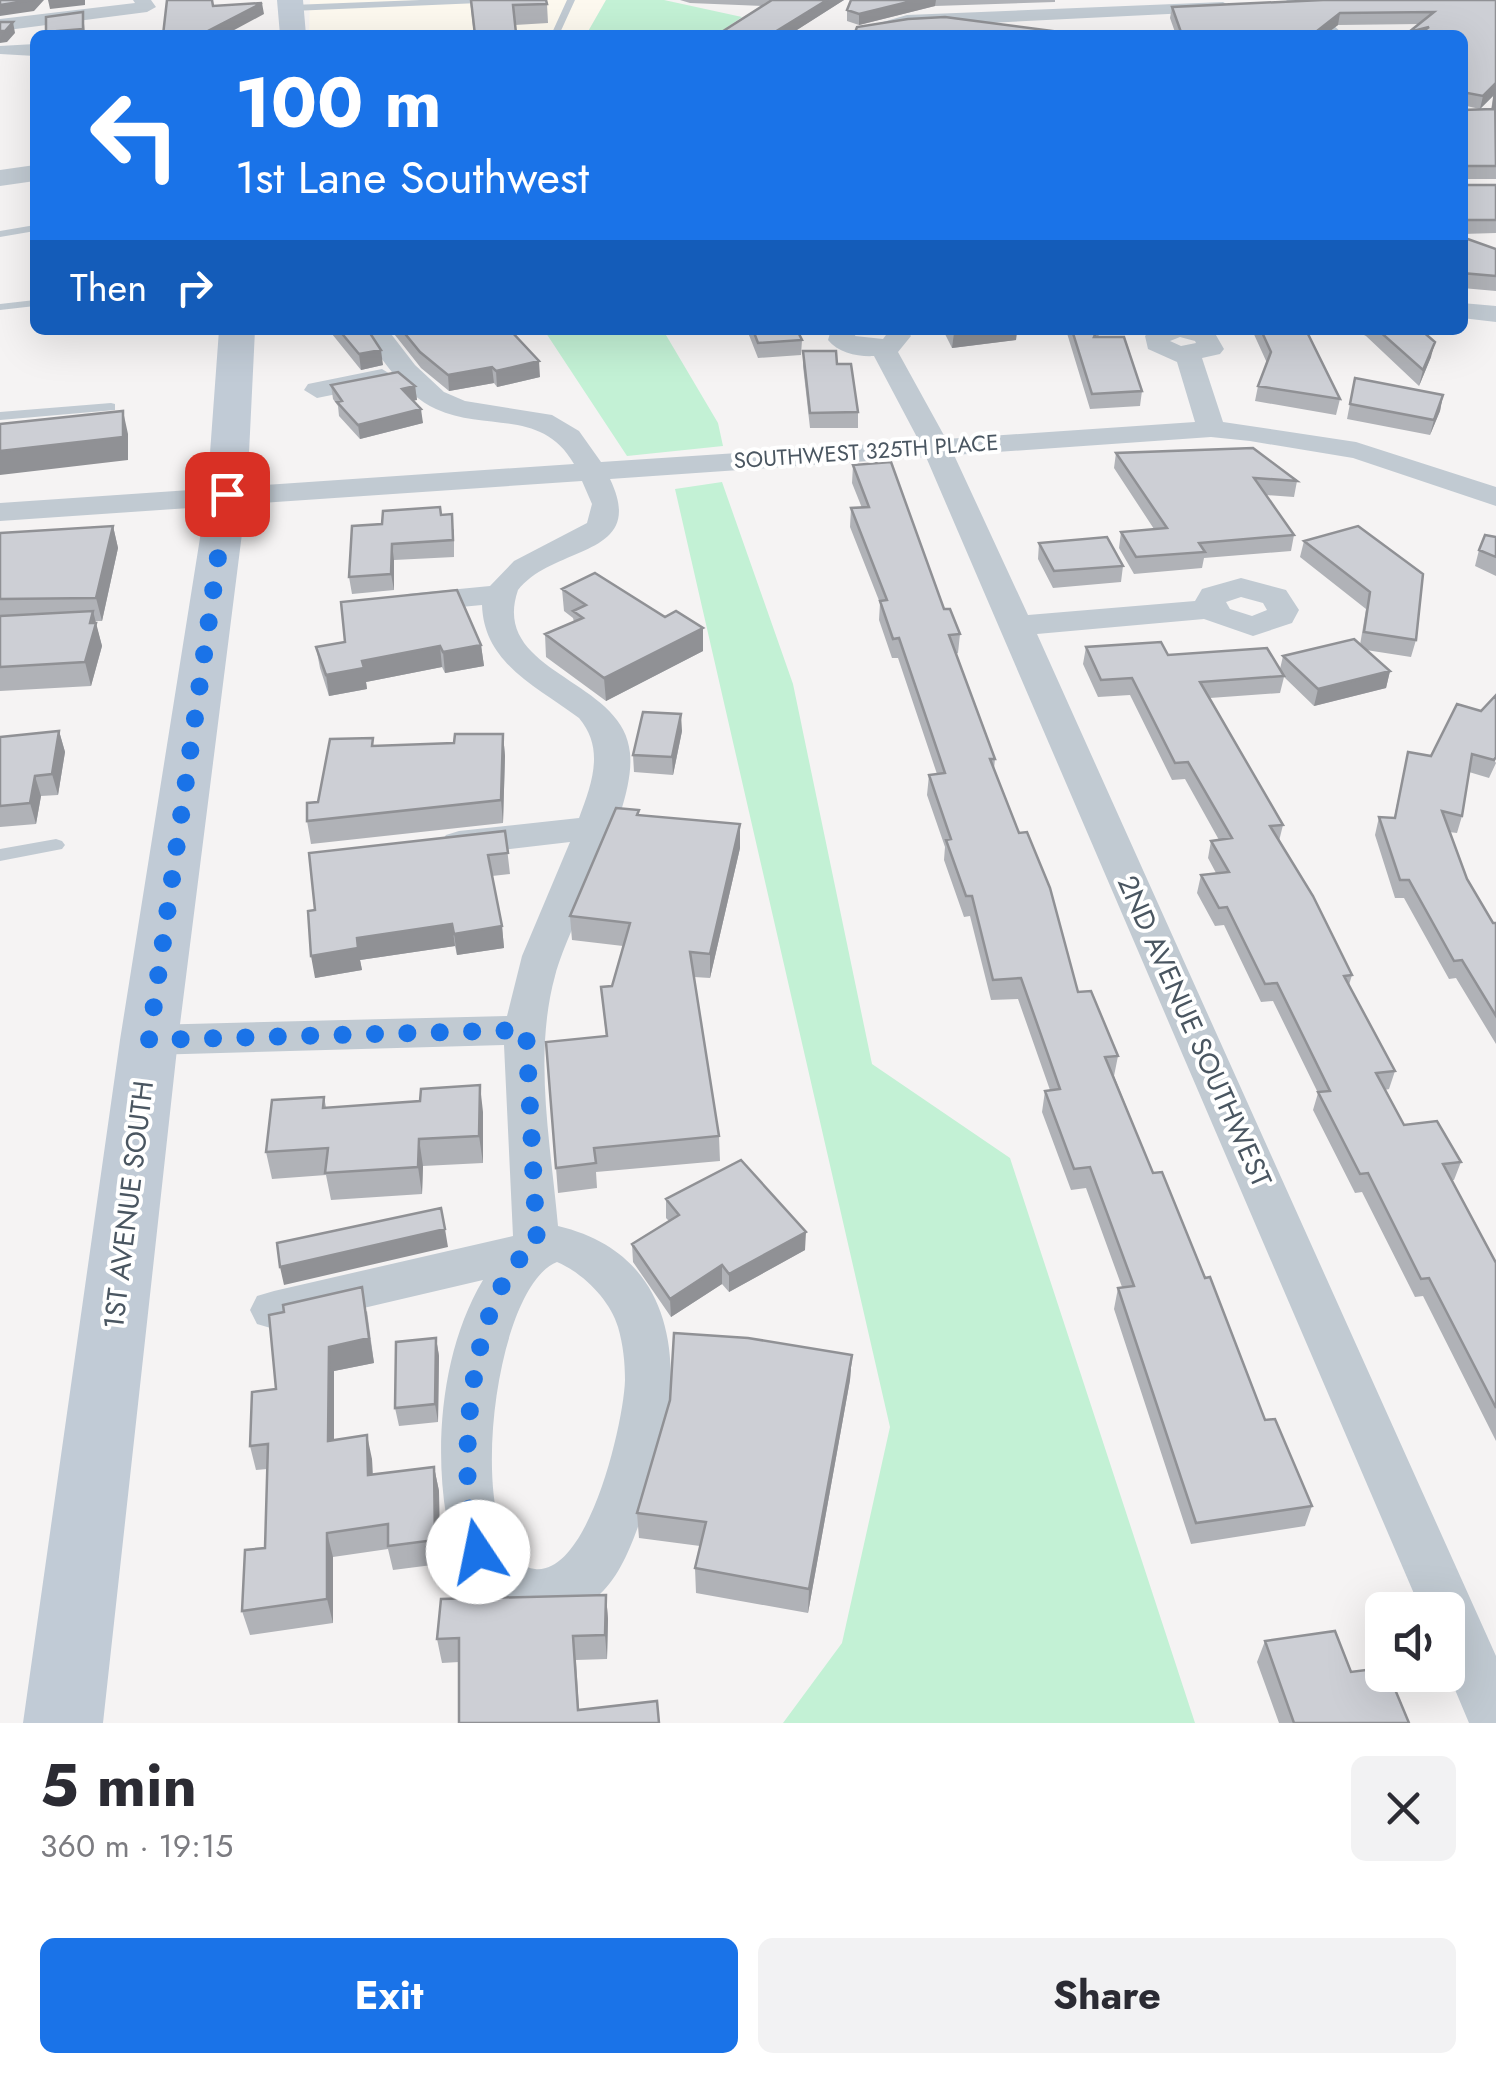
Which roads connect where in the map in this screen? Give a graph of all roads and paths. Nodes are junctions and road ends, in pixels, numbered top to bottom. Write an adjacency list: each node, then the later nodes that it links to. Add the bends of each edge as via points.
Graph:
1 (479, 0): 4 (lane)
2 (572, 0): 16 (lane)
3 (882, 0): 12 (street)
4 (439, 1): 8 (lane)
5 (1332, 2): 6 (street)
6 (1291, 3): 19 (street)
7 (145, 4): 13 (street); 14 (street)
8 (291, 4): 15 (main road)
9 (1240, 6): 10 (street)
10 (1121, 12): 11 (street); 18 (street)
11 (1088, 15): 12 (street)
12 (907, 21): 17 (street)
13 (0, 25)
14 (145, 30)
15 (293, 30)
16 (557, 30)
17 (868, 30)
18 (1137, 30)
19 (1327, 30)
20 (6, 50): 21 (street)
21 (30, 50)
22 (30, 174): 23 (street)
23 (0, 178)
24 (30, 229): 25 (lane)
25 (0, 234)
26 (30, 304): 27 (lane)
27 (0, 307)
28 (1468, 311): 29 (street)
29 (1496, 314)
30 (1468, 330): 31 (street)
31 (1496, 332)
32 (237, 335): 44 (main road, 1ST AVENUE SOUTH)
33 (379, 335): 37 (street)
34 (841, 335): 36 (street, 2ND AVENUE SOUTHWEST, via 846,344)
35 (1182, 338): 41 (street)
36 (888, 339): 42 (street, 2ND AVENUE SOUTHWEST)
37 (409, 372): 38 (street); 43 (street, via 431,396 453,407 555,423)
38 (317, 390)
39 (111, 407): 40 (lane)
40 (0, 416)
41 (1212, 428): 42 (street, SOUTHWEST 325TH PLACE); 45 (street, SOUTHWEST 325TH PLACE, via 1378,452)
42 (935, 445): 43 (street, SOUTHWEST 325TH PLACE); 50 (street, 2ND AVENUE SOUTHWEST)
43 (589, 470): 44 (street, SOUTHWEST 325TH PLACE); 47 (street, via 607,504 604,522 516,574)
44 (227, 494): 46 (street, SOUTHWEST 325TH PLACE); 56 (main road, 1ST AVENUE SOUTH)
45 (1496, 498)
46 (0, 512)
47 (500, 594): 48 (street); 51 (street, via 498,623 511,648 597,717 610,740 611,772)
48 (385, 605)
49 (1212, 609): 50 (street)
50 (1017, 626): 59 (street, 2ND AVENUE SOUTHWEST)
51 (590, 828): 53 (street); 55 (street, via 541,954)
52 (56, 846): 54 (lane)
53 (430, 846)
54 (0, 855)
55 (526, 1030): 56 (street); 57 (street)
56 (149, 1040): 60 (main road, 1ST AVENUE SOUTH)
57 (531, 1248): 57 (street, via 573,1248 614,1279 646,1332 650,1372 640,1446 603,1544 572,1583 534,1594 514,1592 486,1568 473,1534 466,1466 475,1370 502,1290); 58 (street)
58 (274, 1310)
59 (1496, 1720)
60 (63, 1723)

